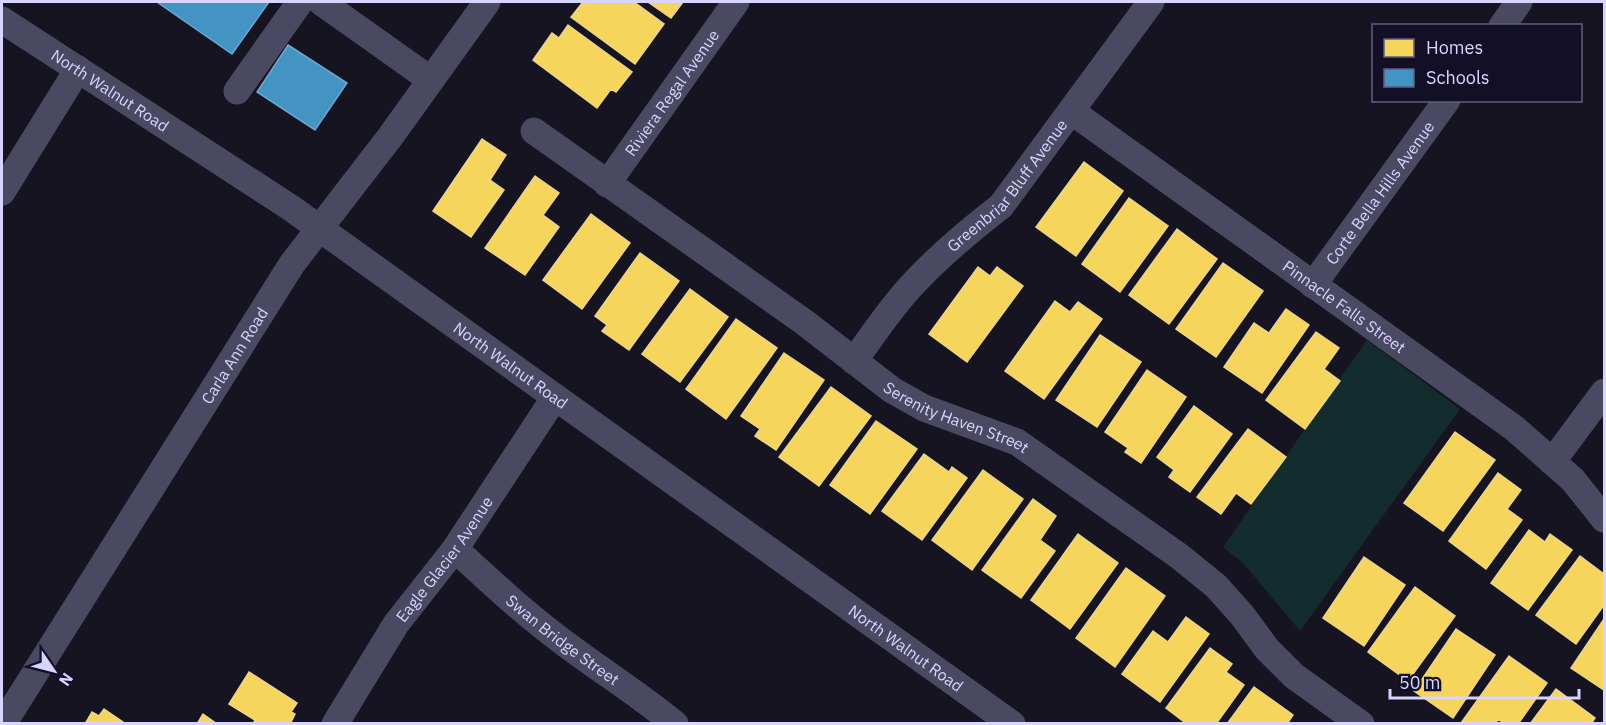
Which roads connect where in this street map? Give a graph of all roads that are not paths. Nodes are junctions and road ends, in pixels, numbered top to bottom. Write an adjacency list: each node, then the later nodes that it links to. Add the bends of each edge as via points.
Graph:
1 (300, 2): 11 (street)
2 (321, 2): 10 (street)
3 (487, 2): 10 (street, Carla Ann Road)
4 (736, 2): 15 (street, Riviera Regal Avenue)
5 (1151, 2): 13 (street, Greenbriar Bluff Avenue)
6 (1519, 2): 8 (street)
7 (2, 20): 9 (street, North Walnut Road)
8 (1503, 24)
9 (78, 69): 16 (street); 17 (street, North Walnut Road)
10 (431, 80): 17 (street, Carla Ann Road)
11 (237, 91)
12 (1446, 102): 18 (street, Corte Bella Hills Avenue)
13 (1071, 111): 18 (street, Pinnacle Falls Street); 19 (street, Greenbriar Bluff Avenue, via 1001,207 914,283)
14 (534, 131): 15 (street, Serenity Haven Street)
15 (607, 184): 19 (street, Serenity Haven Street, via 804,322)
16 (2, 192)
17 (319, 228): 21 (street, North Walnut Road); 25 (street, Carla Ann Road, via 292,264)
18 (1313, 285): 22 (street, Pinnacle Falls Street, via 1514,428)
19 (854, 362): 29 (street, Serenity Haven Street, via 924,408 1017,442 1179,556 1216,586 1294,676)
20 (1605, 392): 22 (street)
21 (555, 397): 24 (street, Eagle Glacier Avenue); 28 (street, North Walnut Road)
22 (1552, 462): 23 (street, Pinnacle Falls Street, via 1573,480)
23 (1605, 519)
24 (455, 549): 26 (street, Eagle Glacier Avenue, via 396,624); 27 (street, Swan Bridge Street, via 566,644)
25 (3, 723)
26 (335, 723)
27 (675, 723)
28 (1012, 723)
29 (1361, 723)

